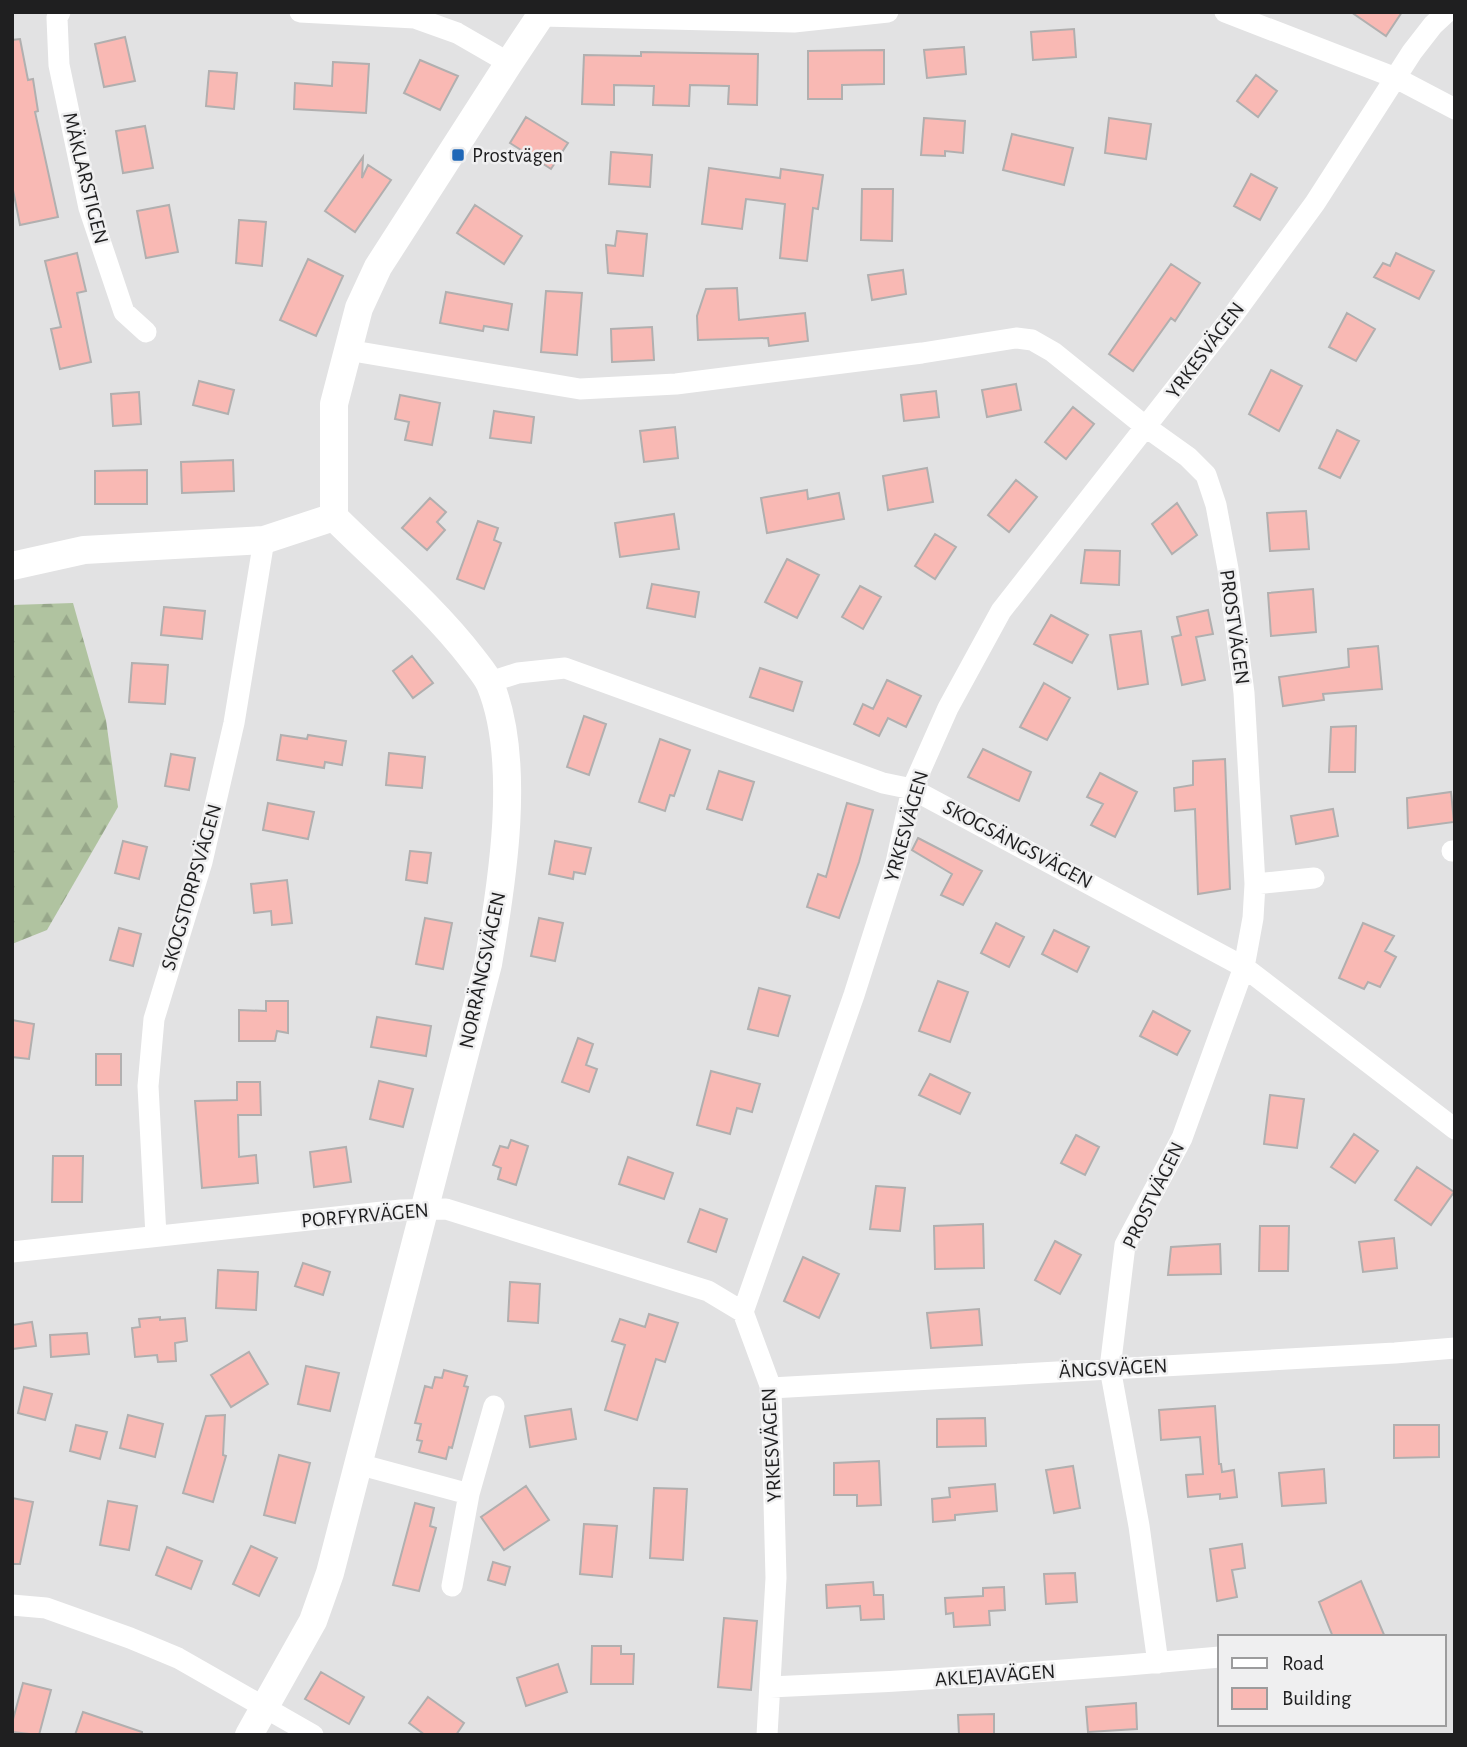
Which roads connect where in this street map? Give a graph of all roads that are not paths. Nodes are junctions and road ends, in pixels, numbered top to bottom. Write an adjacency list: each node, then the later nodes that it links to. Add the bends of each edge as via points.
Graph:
1 (60, 12): 10 (street, MÄKLARSTIGEN, via 59,65 89,208 124,312)
2 (300, 12): 7 (street, via 415,18 457,33)
3 (888, 12): 6 (street, via 794,22)
4 (1225, 12): 8 (street)
5 (1447, 12): 8 (street, YRKESVÄGEN)
6 (542, 14): 7 (street)
7 (509, 63): 11 (street, via 378,267)
8 (1396, 78): 9 (street); 12 (street, YRKESVÄGEN, via 1315,203)
9 (1455, 109)
10 (146, 332)
11 (347, 349): 12 (street, PROSTVÄGEN, via 580,389 676,384 1016,338 1032,340 1053,352); 13 (street, via 334,404)
12 (1146, 427): 17 (street, YRKESVÄGEN, via 1001,611 948,708); 19 (street, PROSTVÄGEN, via 1206,475 1216,505 1244,693)
13 (334, 517): 14 (street); 16 (street, NORRÄNGSVÄGEN, via 454,636)
14 (264, 540): 15 (street, via 84,550); 23 (street, SKOGSTORPSVÄGEN, via 234,723 202,862 154,1019 148,1086)
15 (12, 566)
16 (490, 682): 17 (street, SKOGSÄNGSVÄGEN, via 518,673 565,668 883,783); 22 (street, NORRÄNGSVÄGEN, via 505,750 502,870 488,964)
17 (912, 789): 20 (street, SKOGSÄNGSVÄGEN); 25 (street, YRKESVÄGEN, via 896,863 854,995)
18 (1314, 878): 19 (street)
19 (1255, 884): 20 (street, PROSTVÄGEN)
20 (1244, 967): 21 (street, SKOGSÄNGSVÄGEN); 27 (street, PROSTVÄGEN, via 1182,1138 1125,1245)
21 (1455, 1129)
22 (424, 1209): 23 (street, PORFYRVÄGEN); 25 (street, PORFYRVÄGEN, via 446,1209 708,1291); 30 (street, NORRÄNGSVÄGEN)
23 (156, 1236): 24 (street, PORFYRVÄGEN)
24 (12, 1252)
25 (743, 1312): 28 (street, YRKESVÄGEN)
26 (1455, 1348): 27 (street, ÄNGSVÄGEN)
27 (1110, 1368): 28 (street, ÄNGSVÄGEN); 35 (street, PROSTVÄGEN)
28 (771, 1388): 36 (street, YRKESVÄGEN, via 776,1578)
29 (494, 1406): 31 (street)
30 (358, 1464): 31 (street); 37 (street, NORRÄNGSVÄGEN, via 322,1598)
31 (469, 1494): 32 (street)
32 (452, 1586)
33 (12, 1605): 37 (street, via 46,1608 130,1638)
34 (1218, 1657): 35 (street, AKLEJAVÄGEN)
35 (1158, 1663): 36 (street, AKLEJAVÄGEN)
36 (770, 1687): 40 (street, YRKESVÄGEN)
37 (265, 1706): 38 (street, NORRÄNGSVÄGEN); 39 (street)
38 (248, 1735)
39 (313, 1735)
40 (767, 1735)

